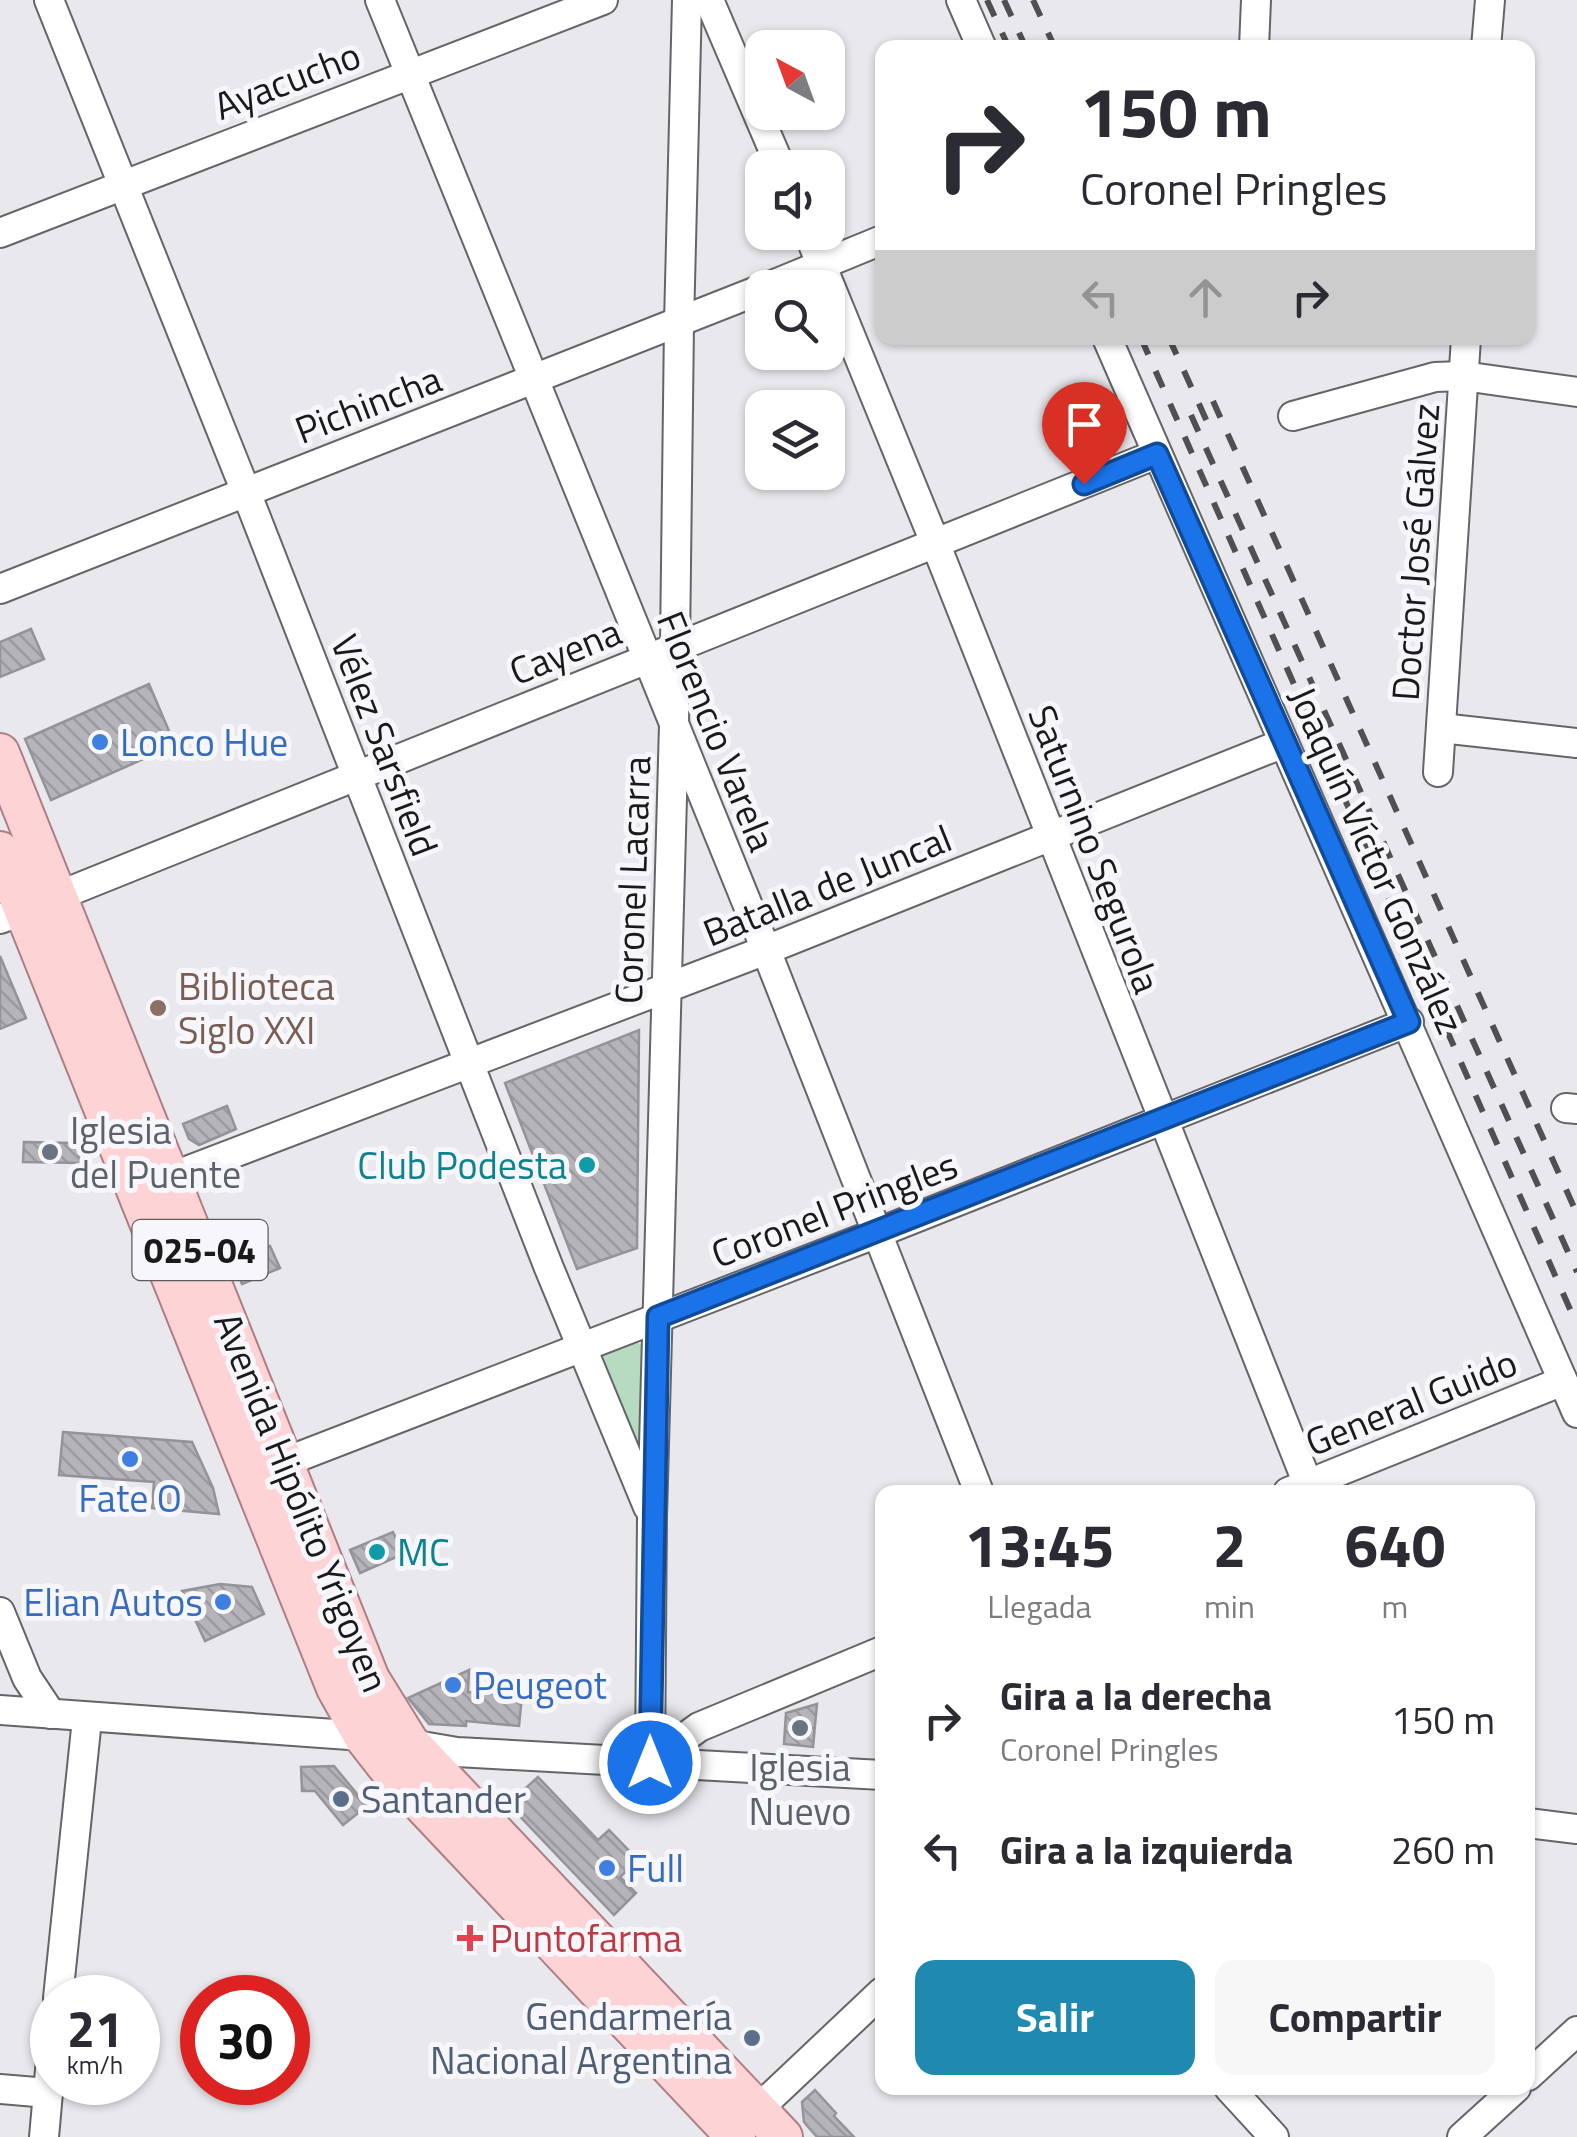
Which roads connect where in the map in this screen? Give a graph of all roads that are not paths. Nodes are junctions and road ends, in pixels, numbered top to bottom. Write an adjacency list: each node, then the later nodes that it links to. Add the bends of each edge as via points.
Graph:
1 (49, 0): 14 (street, Vélez Sarsfield)
2 (380, 0): 12 (street, Florencio Varela)
3 (603, 0): 12 (street, Ayacucho)
4 (688, 0): 21 (street, Coronel Lacarra)
5 (709, 0): 13 (street)
6 (961, 0): 9 (street)
7 (1256, 0): 10 (street)
8 (1490, 0): 11 (street)
9 (978, 40)
10 (1254, 40)
11 (1487, 40)
12 (408, 73): 14 (street, Ayacucho); 25 (street, Florencio Varela)
13 (773, 150)
14 (122, 185): 15 (street, Ayacucho); 29 (street, Vélez Sarsfield)
15 (0, 233)
16 (875, 243): 18 (street, Pichincha)
17 (816, 250): 18 (street, Saturnino Segurola)
18 (822, 264): 19 (street, Pichincha); 30 (street, Saturnino Segurola)
19 (808, 270)
20 (745, 296): 21 (street, Pichincha)
21 (679, 324): 25 (street, Pichincha); 32 (street, Coronel Lacarra)
22 (1110, 345): 28 (street, Joaquín Víctor González)
23 (1466, 345): 24 (street, Doctor José Gálvez)
24 (1464, 376): 26 (street); 27 (street, via 1418,380); 35 (street, Doctor José Gálvez)
25 (534, 380): 29 (street, Pichincha); 33 (street, Florencio Varela)
26 (1577, 392)
27 (1293, 416)
28 (1157, 454): 30 (street, Cayena); 36 (street, Joaquín Víctor González)
29 (246, 492): 31 (street, Pichincha); 40 (street, Vélez Sarsfield)
30 (936, 545): 32 (street, Cayena); 41 (street, Saturnino Segurola)
31 (0, 589)
32 (674, 648): 33 (street, Cayena); 34 (street, Coronel Lacarra)
33 (648, 658): 34 (street, Florencio Varela); 40 (street, Cayena)
34 (674, 725): 44 (street, Florencio Varela); 45 (street, Coronel Lacarra)
35 (1441, 728): 37 (street); 39 (street, Doctor José Gálvez)
36 (1284, 743): 41 (street, Batalla de Juncal); 46 (street, Joaquín Víctor González)
37 (1577, 743)
38 (0, 753): 43 (main road, Avenida Hipólito Yrigoyen / 025-04)
39 (1438, 772)
40 (357, 778): 43 (street, Cayena); 47 (street, Vélez Sarsfield)
41 (1050, 837): 44 (street, Batalla de Juncal); 48 (street, Saturnino Segurola)
42 (0, 851): 43 (main road, Avenida Hipólito Yrigoyen / 025-04)
43 (27, 908): 49 (main road, Avenida Hipólito Yrigoyen / 025-04); 65 (main road, Avenida Hipólito Yrigoyen / 025-04, via 336,1688)
44 (766, 950): 45 (street, Batalla de Juncal); 50 (street, Florencio Varela)
45 (666, 989): 47 (street, Batalla de Juncal); 51 (street, Coronel Lacarra)
46 (1409, 1022): 48 (street, Coronel Pringles); 53 (street, Joaquín Víctor González)
47 (468, 1063): 49 (street, Batalla de Juncal); 52 (street, Vélez Sarsfield)
48 (1161, 1120): 50 (street, Coronel Pringles); 57 (street, Saturnino Segurola)
49 (171, 1176): 55 (main road, Avenida Hipólito Yrigoyen / 025-04)
50 (875, 1234): 51 (street, Coronel Pringles); 56 (street, Florencio Varela)
51 (658, 1317): 52 (street, Coronel Pringles); 59 (street, Coronel Lacarra)
52 (582, 1348): 55 (street, Coronel Pringles); 59 (street, Vélez Sarsfield)
53 (1563, 1381): 54 (street, Joaquín Víctor González); 58 (street, General Guido)
54 (1577, 1413)
55 (285, 1462): 66 (main road, Avenida Hipólito Yrigoyen / 025-04, via 370,1679)
56 (976, 1485)
57 (1300, 1485)
58 (1314, 1485)
59 (652, 1517): 67 (street, Coronel Lacarra)
60 (0, 1612): 63 (street, via 27,1678)
61 (875, 1655): 67 (street, via 699,1727)
62 (0, 1710): 63 (street)
63 (51, 1714): 64 (street)
64 (87, 1719): 65 (street); 71 (street)
65 (363, 1736): 66 (street); 80 (main road, Avenida Hipólito Yrigoyen / 025-04)
66 (409, 1742): 67 (street, via 457,1752); 80 (main road, Avenida Hipólito Yrigoyen / 025-04)
67 (650, 1763): 68 (street)
68 (875, 1775)
69 (1535, 1824): 70 (street)
70 (1577, 1829)
71 (60, 1975)
72 (875, 1999): 80 (street)
73 (1577, 2031): 74 (street)
74 (1535, 2070)
75 (0, 2089): 76 (street)
76 (30, 2092)
77 (1235, 2095): 83 (street)
78 (1508, 2095): 84 (street)
79 (47, 2105): 81 (street)
80 (747, 2123): 82 (main road, Avenida Hipólito Yrigoyen / 025-04)
81 (44, 2137)
82 (783, 2137)
83 (1274, 2137)
84 (1462, 2137)

